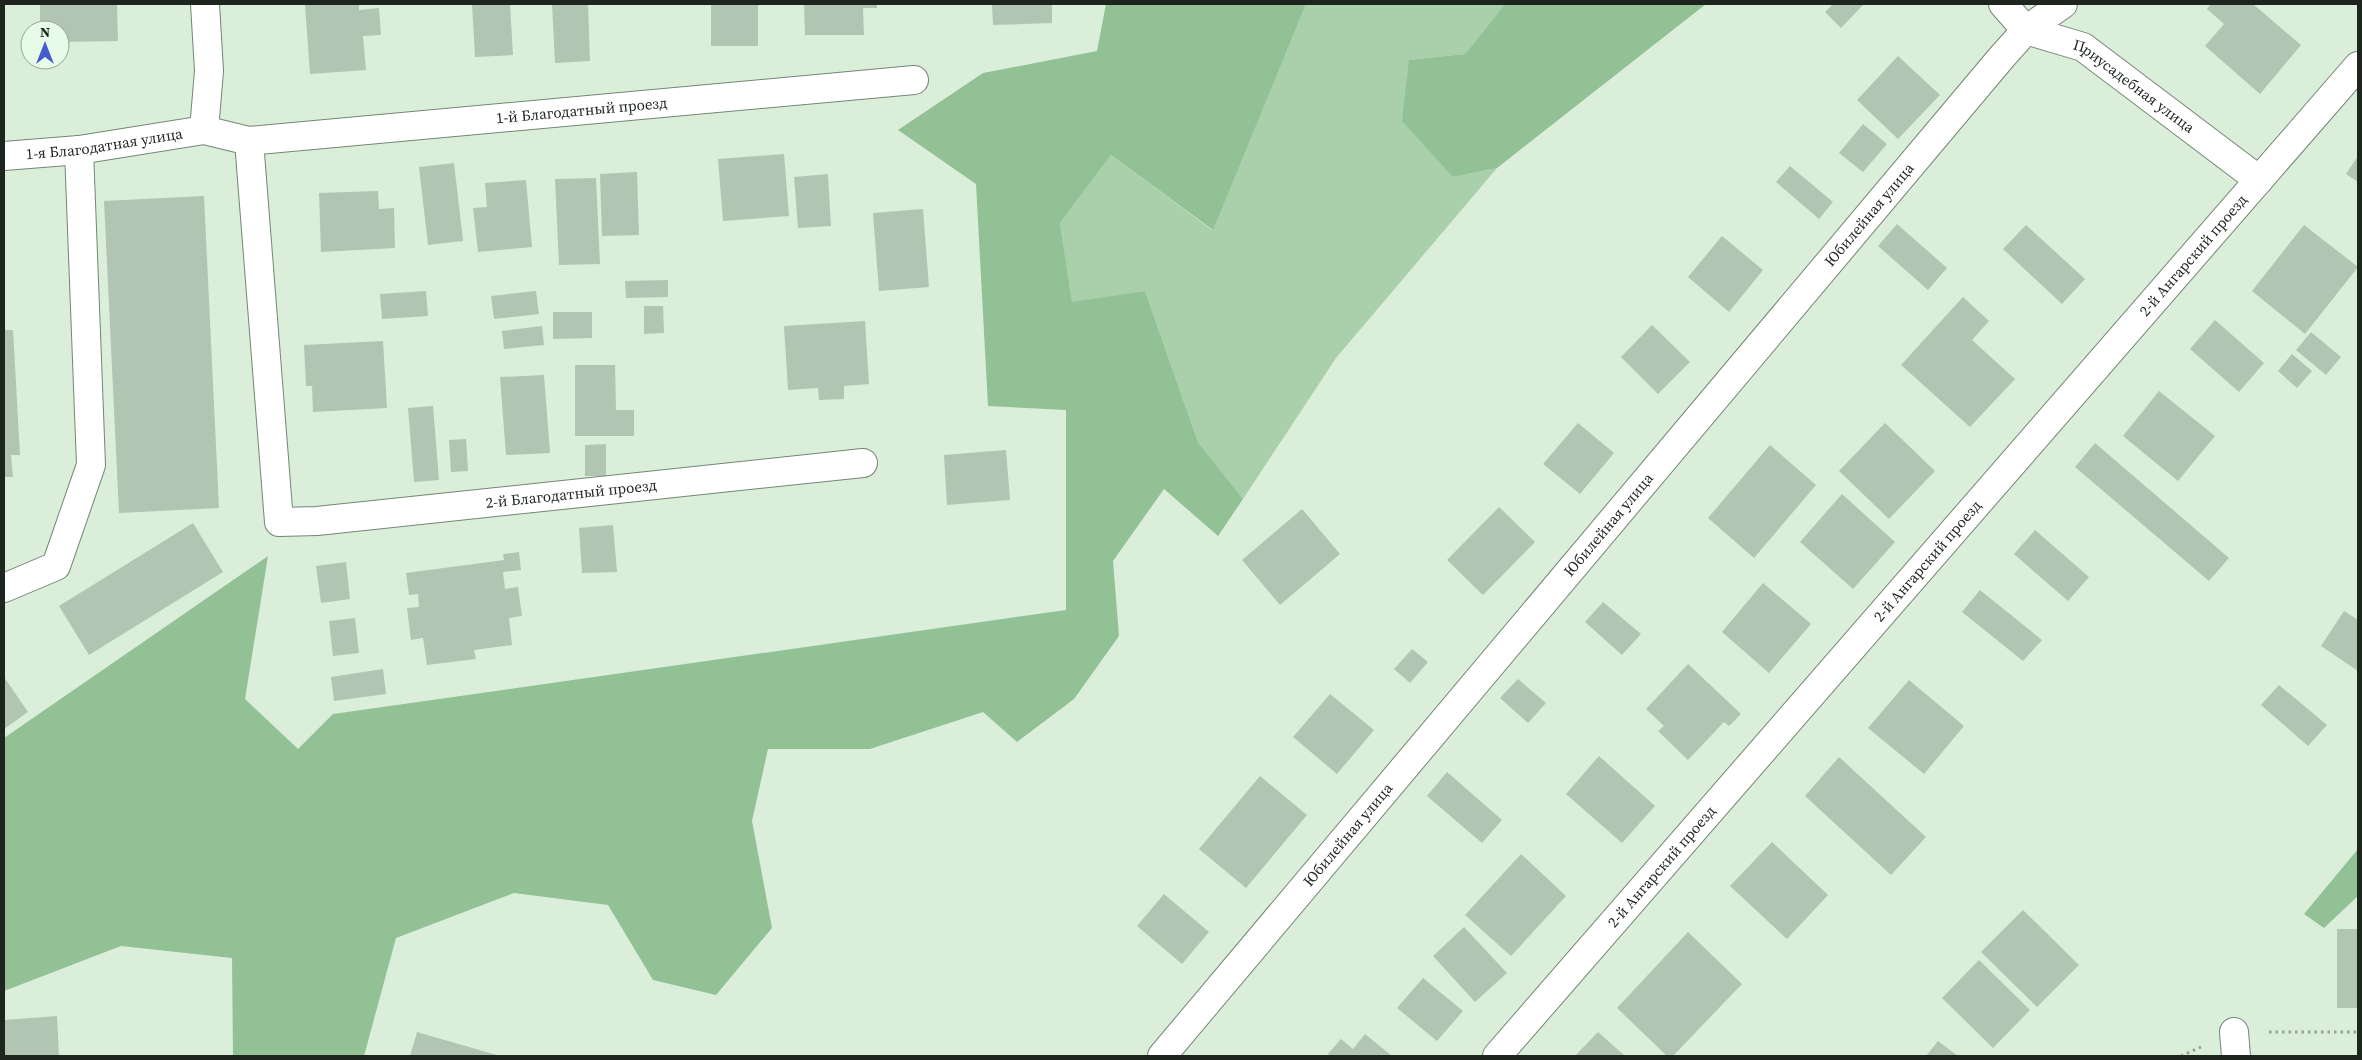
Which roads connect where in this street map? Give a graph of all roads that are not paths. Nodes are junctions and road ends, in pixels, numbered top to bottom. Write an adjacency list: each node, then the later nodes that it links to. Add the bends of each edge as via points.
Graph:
1 (206, 4): 7 (street, via 209,70)
2 (2003, 4): 4 (street)
3 (2063, 4): 4 (street, Юбилейная улица)
4 (2026, 30): 11 (street, Приусадебная улица, via 2083,47); 14 (street, Юбилейная улица)
5 (2358, 66): 11 (street, 2-й Ангарский проезд)
6 (914, 80): 8 (street, 1-й Благодатный проезд)
7 (204, 130): 8 (street, 1-й Благодатный проезд); 9 (street, 1-я Благодатная улица)
8 (249, 141): 12 (street, 2-й Благодатный проезд, via 279,522 317,521)
9 (79, 150): 10 (street, 1-я Благодатная улица); 13 (street, via 91,465 56,566)
10 (4, 156)
11 (2259, 180): 15 (street, 2-й Ангарский проезд)
12 (863, 463)
13 (4, 588)
14 (1162, 1056)
15 (1497, 1056)

